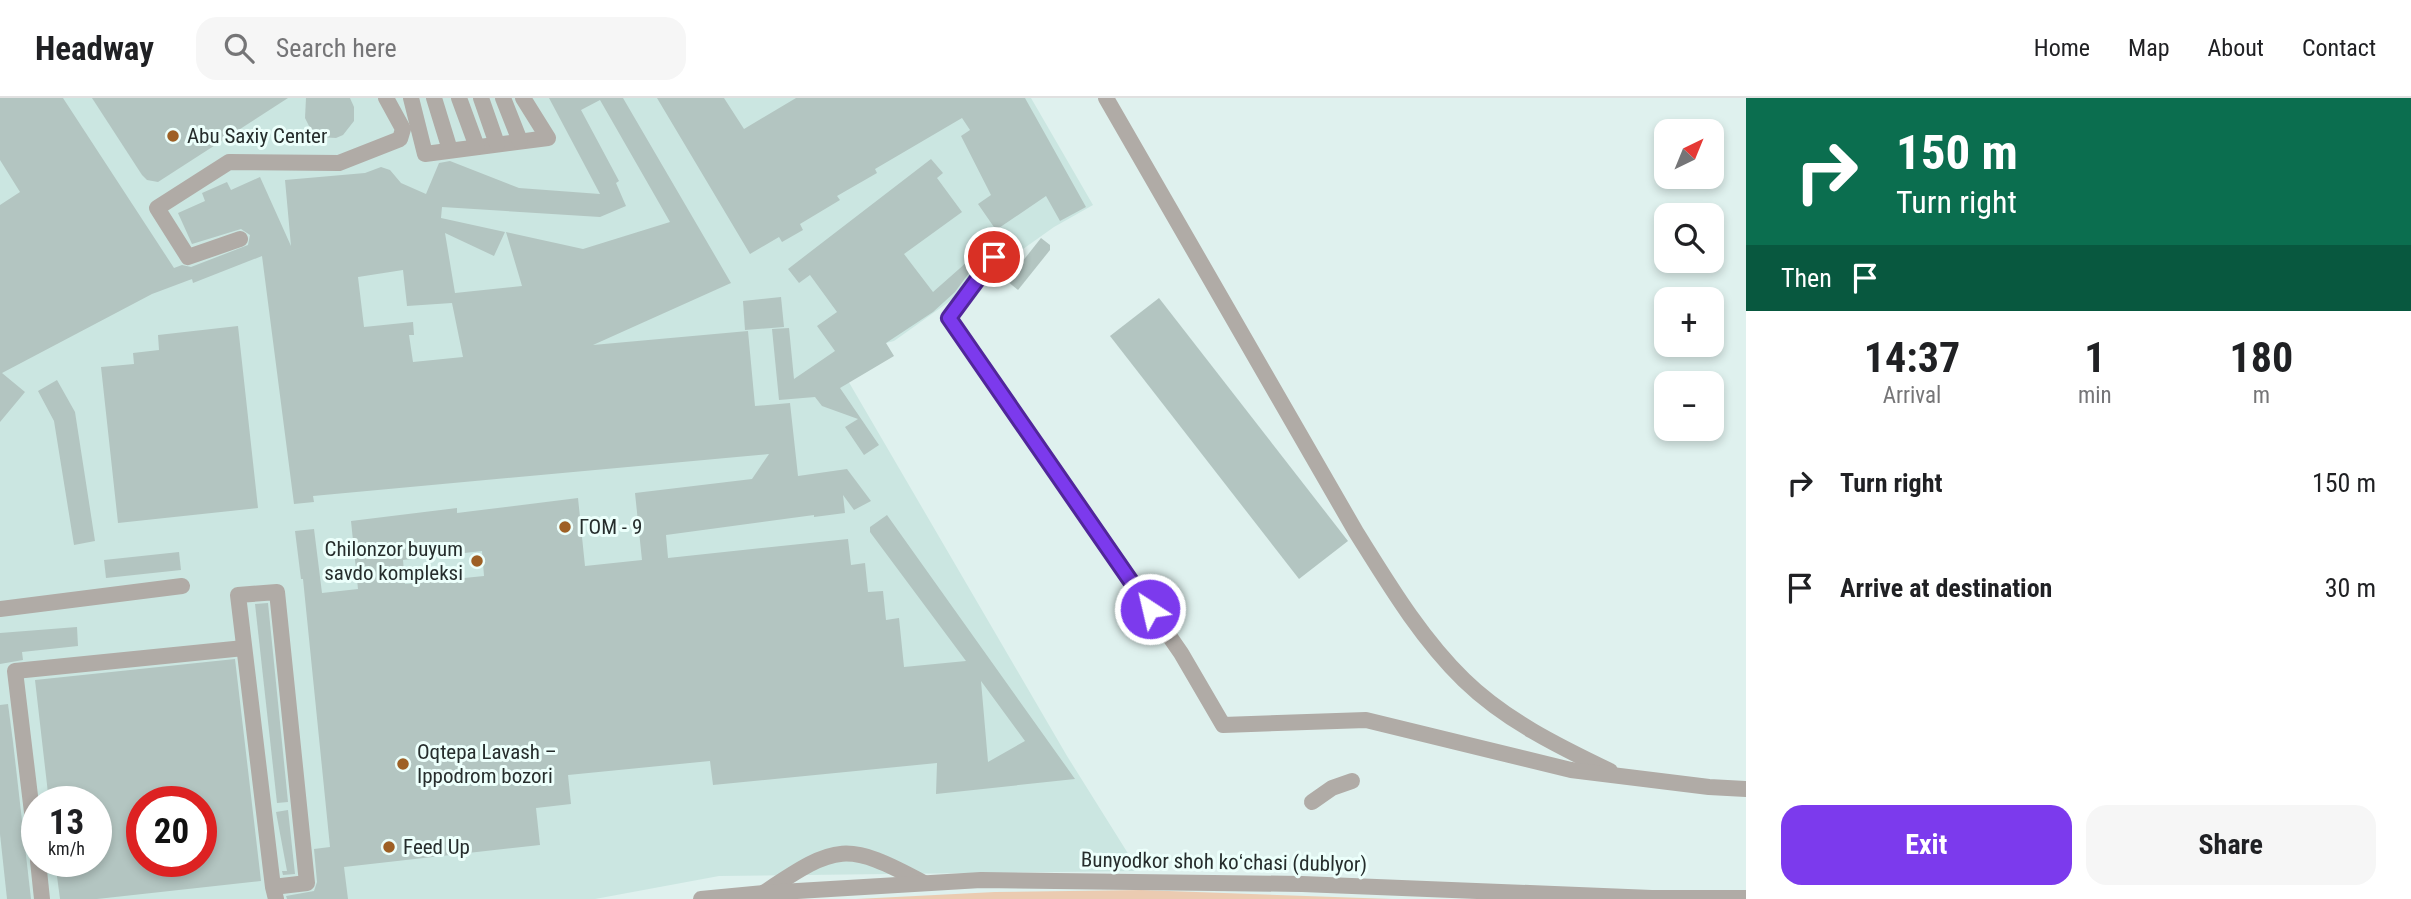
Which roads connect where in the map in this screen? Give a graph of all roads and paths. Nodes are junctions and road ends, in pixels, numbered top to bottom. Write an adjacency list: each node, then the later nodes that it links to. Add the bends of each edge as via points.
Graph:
1 (386, 98): 13 (street, via 404,129 400,139 339,163 229,162 158,208 188,257)
2 (411, 98): 12 (street, via 425,154)
3 (434, 98): 12 (street)
4 (459, 98): 11 (street)
5 (481, 98): 10 (street)
6 (503, 98): 9 (street)
7 (523, 98): 9 (street, via 548,138)
8 (1106, 98): 18 (street, via 1356,532 1405,607 1464,680 1491,703 1556,745)
9 (520, 141): 10 (street)
10 (497, 144): 11 (street)
11 (477, 147): 12 (street)
12 (450, 150)
13 (240, 239)
14 (994, 257): 18 (street, via 949,318 1181,653 1223,725 1366,720 1571,770)
15 (182, 586): 16 (street)
16 (0, 609)
17 (244, 648): 20 (street, via 15,671); 26 (street); 26 (street, via 238,594 277,592 307,883)
18 (1621, 776): 21 (street)
19 (1352, 781): 22 (street)
20 (29, 786)
21 (1746, 789)
22 (1312, 802)
23 (40, 877): 28 (street)
24 (924, 883): 25 (street, Bunyodkor shoh koʻchasi (dublyor)); 25 (street, via 876,859 845,852 814,860); 27 (street, Bunyodkor shoh koʻchasi (dublyor), via 1146,880)
25 (764, 892): 29 (street, Bunyodkor shoh koʻchasi (dublyor))
26 (275, 893)
27 (1746, 898)
28 (42, 899)
29 (701, 899)

